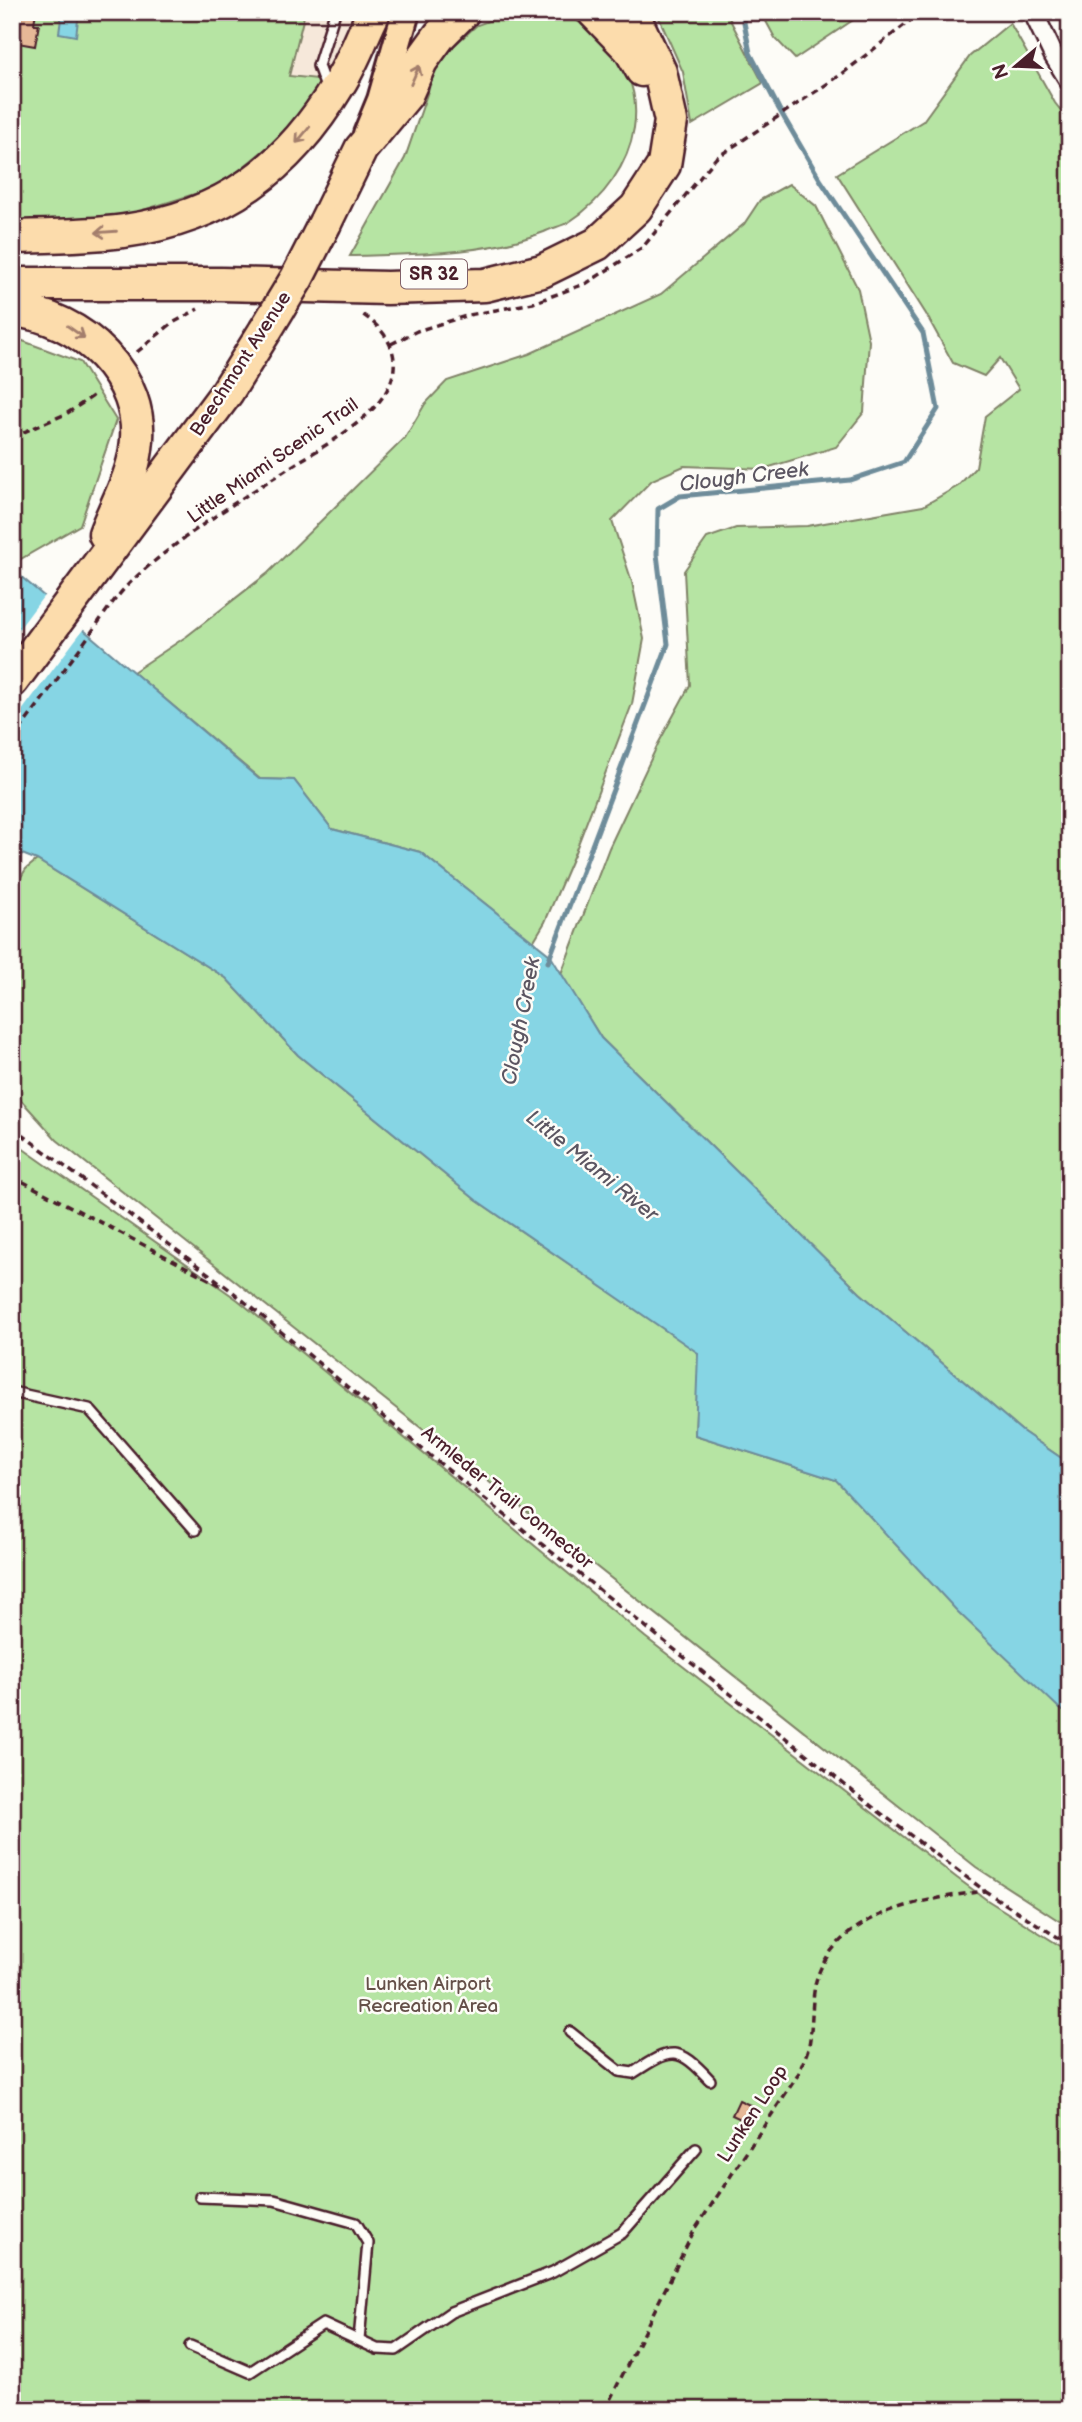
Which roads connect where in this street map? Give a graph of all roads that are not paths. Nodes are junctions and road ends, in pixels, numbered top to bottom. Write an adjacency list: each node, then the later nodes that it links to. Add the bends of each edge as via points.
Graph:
1 (334, 12): 9 (lane, via 318,66)
2 (374, 12): 9 (highway)
3 (406, 12): 10 (main road, Beechmont Avenue, via 381,100)
4 (463, 12): 10 (highway, one-way to 4, via 406,94 440,35)
5 (594, 12): 12 (highway, SR 32, via 630,49 643,74 650,94 652,131 629,190 593,228 558,246 499,265 425,275)
6 (628, 12): 13 (highway, via 660,72 670,121 664,164 636,208 597,244 542,271 485,285 387,288)
7 (1032, 12): 8 (street)
8 (1070, 82)
9 (327, 102): 11 (highway, one-way to 11, via 274,166 223,202 124,231)
10 (361, 149): 15 (highway, Beechmont Avenue, bridge, via 297,278 227,392)
11 (12, 237)
12 (12, 266)
13 (12, 284)
14 (12, 310): 15 (highway, one-way to 15, via 63,323 100,349 124,381 138,420 130,474)
15 (88, 579): 16 (highway, Beechmont Avenue)
16 (12, 681)
17 (12, 1392): 18 (lane, via 89,1409)
18 (195, 1530)
19 (570, 2032): 20 (lane, via 619,2071 633,2073 670,2053 688,2057)
20 (710, 2080)
21 (696, 2150): 23 (lane, via 622,2234 553,2272 450,2312 396,2350)
22 (200, 2197): 23 (lane, via 274,2200 356,2223 368,2243)
23 (359, 2340): 24 (lane, via 323,2324 250,2372)
24 (190, 2346)

